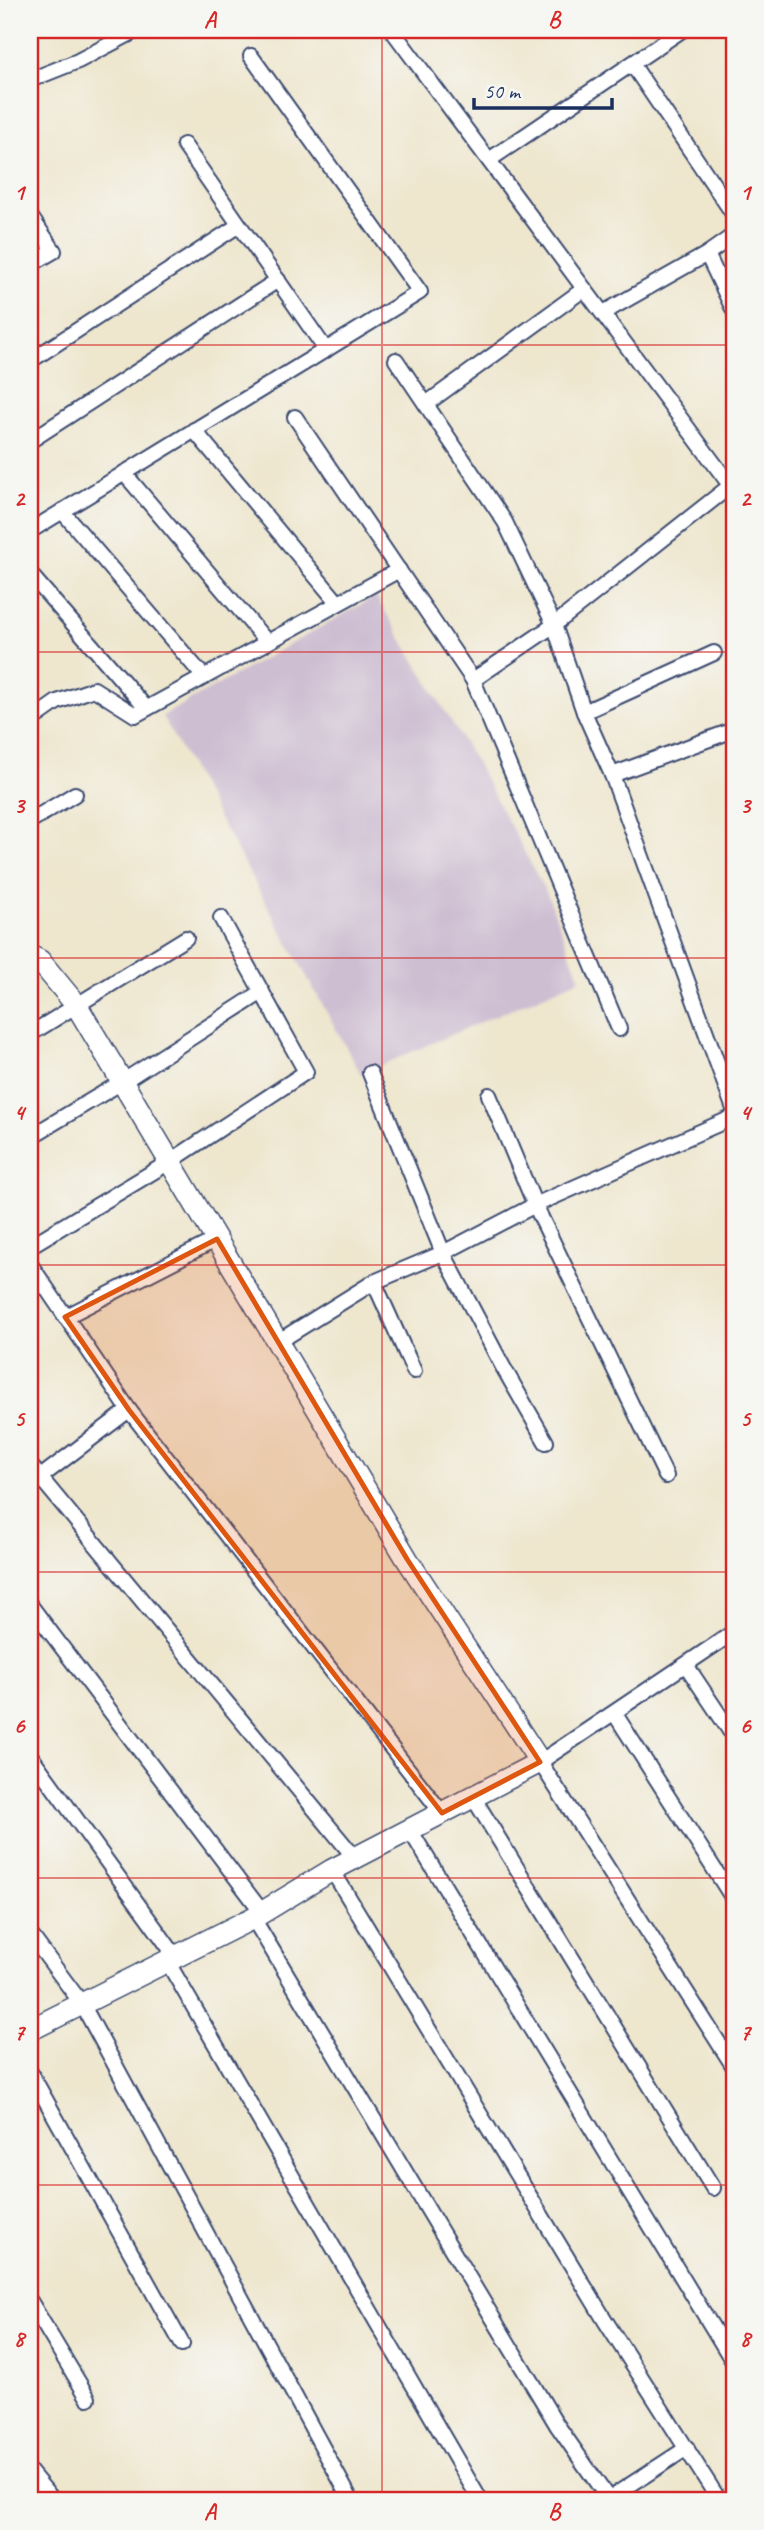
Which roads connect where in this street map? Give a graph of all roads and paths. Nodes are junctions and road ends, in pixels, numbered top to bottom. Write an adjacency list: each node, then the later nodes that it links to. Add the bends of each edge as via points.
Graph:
1 (137, 30): 6 (street)
2 (392, 30): 8 (street)
3 (682, 30): 5 (street)
4 (251, 56): 19 (street, via 420,292)
5 (632, 64): 8 (street); 9 (street)
6 (30, 80)
7 (184, 145): 11 (street)
8 (489, 160): 16 (street)
9 (734, 215)
10 (30, 216): 14 (street, via 54,251)
11 (239, 225): 15 (street); 21 (street)
12 (734, 235): 13 (street)
13 (708, 254): 17 (street); 18 (street)
14 (30, 265)
15 (278, 280): 19 (street); 25 (street)
16 (584, 289): 18 (street); 22 (street)
17 (734, 311)
18 (603, 313): 27 (street)
19 (326, 350): 24 (street)
20 (396, 360): 22 (street)
21 (30, 361)
22 (426, 404): 33 (street, via 505,522)
23 (295, 417): 30 (street)
24 (194, 430): 26 (street); 32 (street)
25 (30, 441)
26 (124, 473): 28 (street); 34 (street)
27 (732, 484): 33 (street)
28 (62, 511): 29 (street); 36 (street)
29 (30, 531)
30 (398, 570): 32 (street); 37 (street)
31 (30, 574): 38 (street)
32 (338, 603): 34 (street)
33 (554, 625): 37 (street); 39 (street)
34 (267, 642): 36 (street)
35 (714, 653): 39 (street)
36 (204, 677): 38 (street)
37 (473, 680): 50 (street)
38 (146, 708): 40 (street, via 135,715 94,689 57,702)
39 (584, 712): 42 (street)
40 (30, 721)
41 (731, 731): 42 (street)
42 (612, 775): 55 (street)
43 (75, 794): 44 (street)
44 (30, 821)
45 (221, 918): 48 (street)
46 (186, 939): 49 (street)
47 (30, 956): 49 (street, via 40,961)
48 (262, 992): 53 (street); 58 (street, via 306,1072)
49 (77, 1006): 51 (street); 53 (street)
50 (619, 1029)
51 (30, 1034)
52 (370, 1073): 62 (street)
53 (122, 1082): 57 (street); 58 (street)
54 (489, 1095): 59 (street)
55 (734, 1109)
56 (734, 1117): 59 (street)
57 (30, 1137)
58 (172, 1161): 60 (street); 61 (street)
59 (535, 1205): 62 (street); 71 (street)
60 (217, 1238): 65 (street); 66 (street)
61 (30, 1246)
62 (443, 1253): 64 (street); 69 (street)
63 (30, 1264): 65 (street)
64 (373, 1282): 66 (street); 67 (street)
65 (65, 1317): 68 (street)
66 (276, 1343): 79 (street, via 407,1559)
67 (414, 1371)
68 (129, 1410): 72 (street); 81 (street)
69 (546, 1442)
70 (30, 1465): 72 (street)
71 (666, 1476)
72 (34, 1481): 83 (street)
73 (30, 1605): 86 (street)
74 (734, 1632): 75 (street)
75 (686, 1665): 76 (street); 77 (street)
76 (615, 1714): 79 (street); 85 (street)
77 (734, 1737)
78 (30, 1755): 88 (street)
79 (540, 1762): 80 (street); 91 (street)
80 (473, 1797): 81 (street); 93 (street)
81 (442, 1814): 82 (street)
82 (410, 1830): 83 (street); 96 (street)
83 (355, 1858): 84 (street)
84 (332, 1870): 86 (street); 98 (street)
85 (734, 1900)
86 (258, 1915): 88 (street); 103 (street, via 557,2426)
87 (30, 1934): 89 (street)
88 (171, 1959): 89 (street); 102 (street)
89 (82, 2004): 90 (street); 101 (street)
90 (30, 2030)
91 (734, 2067)
92 (30, 2072): 95 (street)
93 (713, 2188)
94 (30, 2301): 97 (street)
95 (182, 2344)
96 (734, 2363)
97 (88, 2398)
98 (687, 2448): 103 (street); 104 (street)
99 (30, 2472): 100 (street)
100 (53, 2500)
101 (351, 2500)
102 (480, 2500)
103 (608, 2500)
104 (719, 2500)

